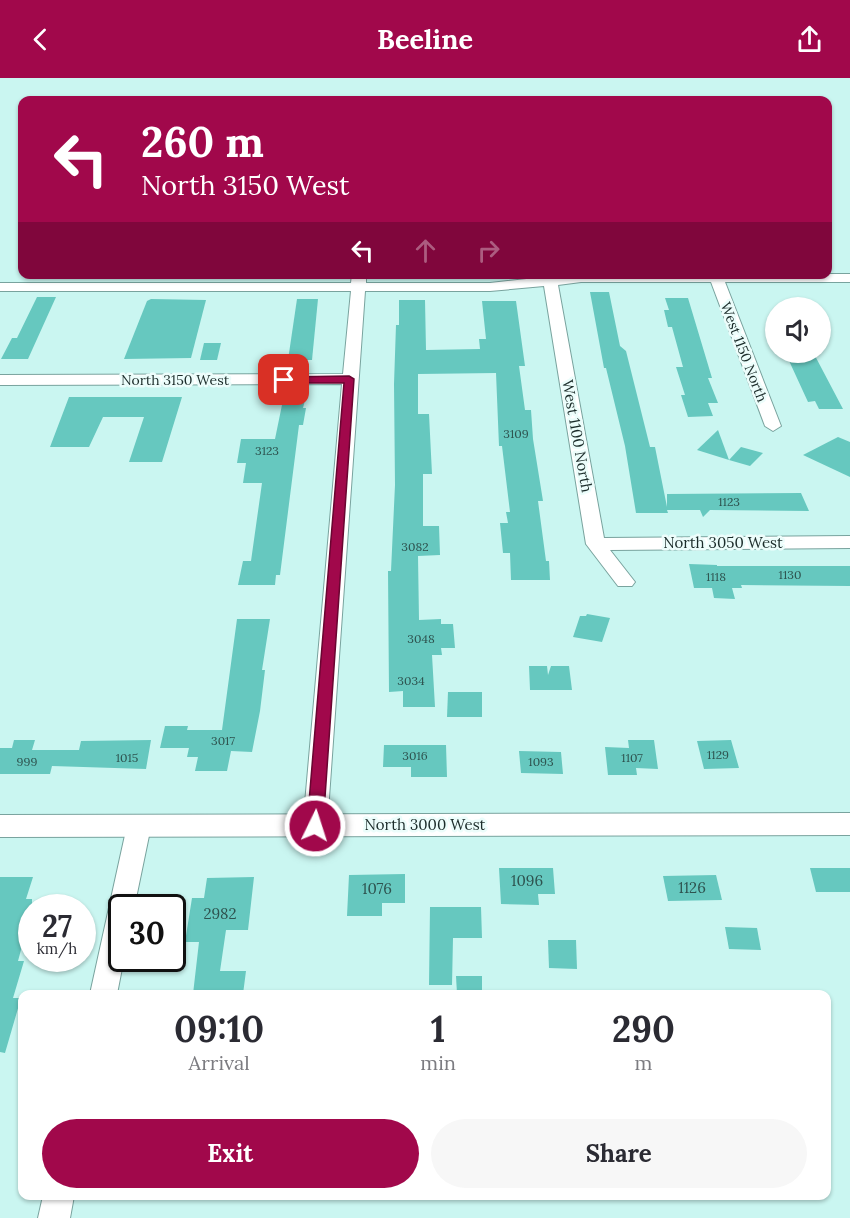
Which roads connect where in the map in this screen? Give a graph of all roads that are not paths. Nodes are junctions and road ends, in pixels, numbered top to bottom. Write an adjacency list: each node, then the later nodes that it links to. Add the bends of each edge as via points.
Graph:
1 (832, 278): 2 (street)
2 (850, 278)
3 (571, 279): 6 (street)
4 (717, 279): 10 (street, West 1150 North)
5 (358, 281): 6 (street, via 490,287); 7 (street); 8 (street)
6 (550, 281): 12 (street, West 1100 North)
7 (2, 290)
8 (349, 379): 9 (street, North 3150 West); 17 (street)
9 (0, 380)
10 (773, 426)
11 (850, 542): 12 (street, North 3050 West)
12 (596, 544): 13 (street, West 1100 North)
13 (625, 582)
14 (850, 824): 17 (main road, North 3000 West)
15 (0, 826): 16 (main road, North 3000 West)
16 (139, 826): 17 (main road, North 3000 West); 18 (street)
17 (315, 826)
18 (104, 990)
19 (58, 1200): 20 (street)
20 (54, 1218)

